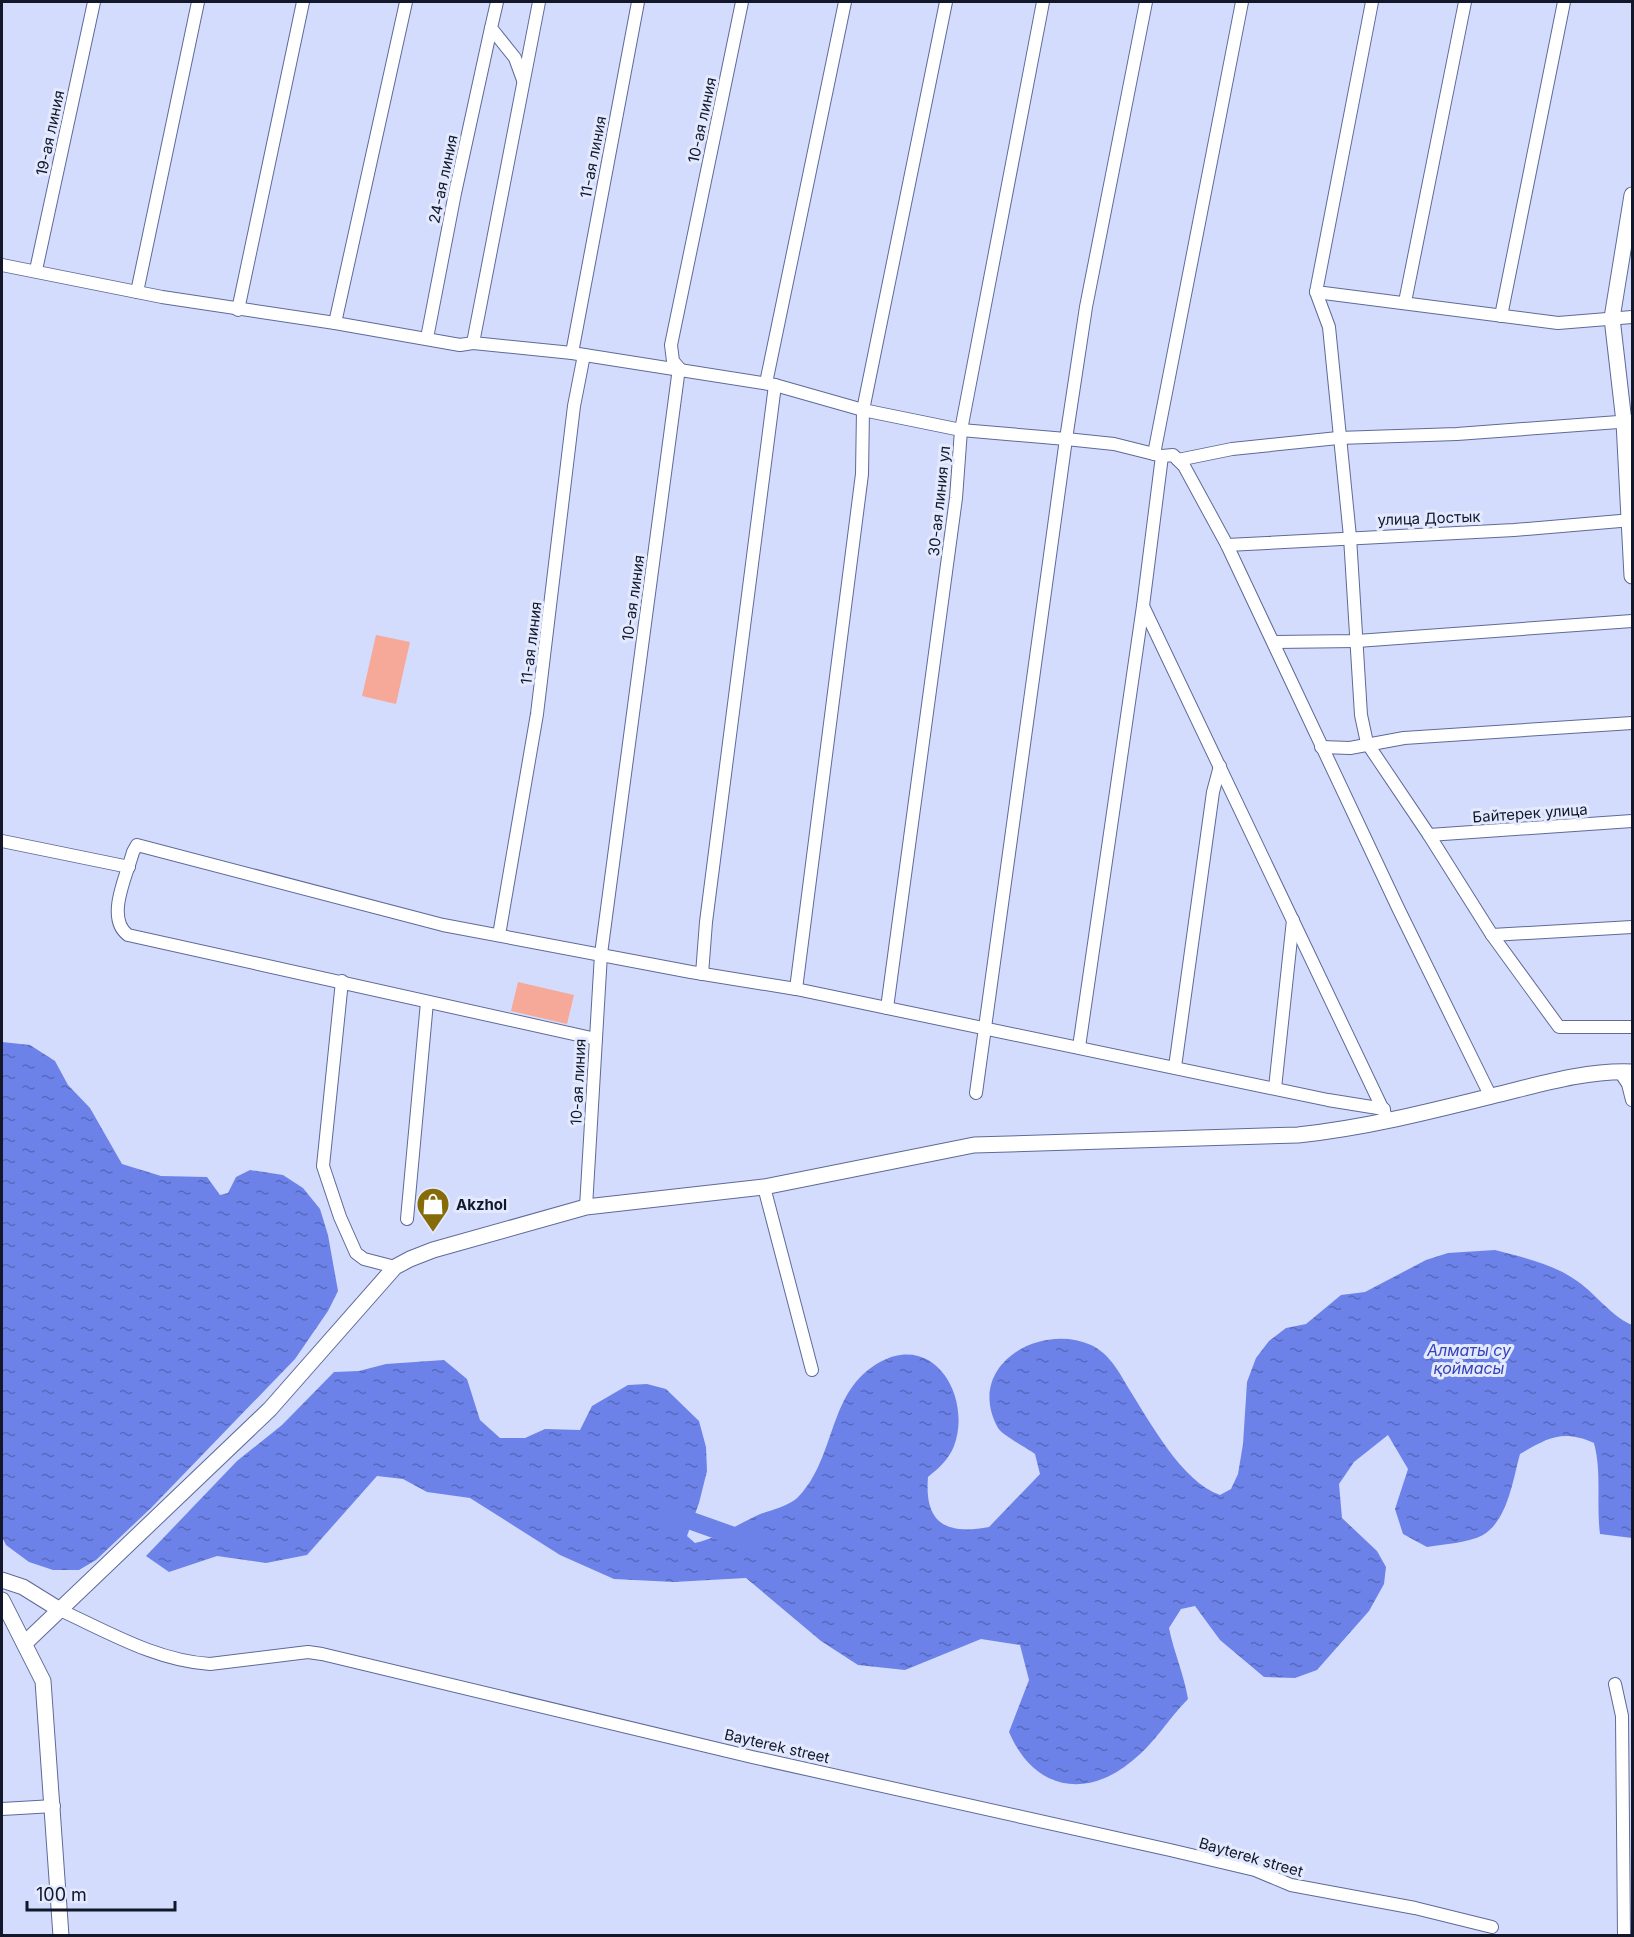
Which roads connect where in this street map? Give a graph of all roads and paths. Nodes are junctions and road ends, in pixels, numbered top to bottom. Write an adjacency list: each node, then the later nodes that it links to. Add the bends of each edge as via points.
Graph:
1 (94, 2): 22 (street, 19-ая линия)
2 (198, 2): 23 (street)
3 (303, 2): 26 (street)
4 (406, 2): 30 (street)
5 (497, 2): 17 (street, 24-ая линия)
6 (539, 2): 18 (street)
7 (639, 2): 33 (street, 11-ая линия)
8 (742, 2): 34 (street, 10-ая линия, via 671,345)
9 (844, 2): 35 (street)
10 (946, 2): 36 (street)
11 (1043, 2): 38 (street, 30-ая линия ул)
12 (1146, 2): 40 (street, via 1086,308)
13 (1242, 2): 41 (street)
14 (1372, 2): 24 (street)
15 (1465, 2): 25 (street)
16 (1564, 2): 27 (street)
17 (491, 28): 18 (street, via 515,58); 31 (street, 24-ая линия)
18 (523, 81): 32 (street)
19 (1632, 195): 20 (street)
20 (1630, 213): 29 (street)
21 (2, 265): 22 (street)
22 (36, 270): 23 (street)
23 (137, 292): 26 (street)
24 (1316, 292): 25 (street); 39 (street, via 1329,327)
25 (1405, 302): 27 (street)
26 (238, 310): 30 (street)
27 (1501, 316): 29 (street, via 1558,323)
28 (1632, 317): 29 (street)
29 (1612, 318): 37 (street)
30 (335, 323): 31 (street)
31 (427, 338): 32 (street, via 460,345)
32 (473, 343): 33 (street)
33 (578, 354): 34 (street); 61 (street, 11-ая линия, via 537,714)
34 (678, 368): 35 (street); 63 (street, 10-ая линия)
35 (771, 384): 36 (street); 64 (street)
36 (863, 410): 38 (street); 66 (street, via 862,474)
37 (1628, 421): 39 (street); 43 (street)
38 (961, 430): 40 (street); 68 (street, 30-ая линия ул, via 954,510)
39 (1338, 438): 42 (street, via 1232,449); 44 (street)
40 (1066, 439): 41 (street, via 1114,444); 70 (street)
41 (1158, 455): 42 (street, via 1173,455); 47 (street)
42 (1178, 460): 45 (street)
43 (1630, 520): 44 (street, улица Достык); 46 (street)
44 (1350, 537): 45 (street, улица Достык); 49 (street)
45 (1227, 545): 50 (street)
46 (1632, 576)
47 (1143, 606): 54 (street); 72 (street)
48 (1632, 621): 49 (street)
49 (1357, 640): 50 (street); 52 (street)
50 (1274, 642): 53 (street)
51 (1632, 723): 52 (street)
52 (1366, 742): 53 (street, via 1350,748); 56 (street)
53 (1321, 747): 77 (street)
54 (1220, 766): 59 (street); 73 (street)
55 (1632, 821): 56 (street, Байтерек улица)
56 (1429, 835): 62 (street)
57 (2, 841): 58 (street)
58 (129, 867): 61 (street, via 137,845 443,925); 65 (street, via 116,917 120,929 128,935)
59 (1293, 920): 75 (street); 79 (street)
60 (1632, 927): 62 (street)
61 (499, 935): 63 (street)
62 (1492, 935): 69 (street, via 1559,1027)
63 (601, 954): 64 (street); 71 (street, 10-ая линия)
64 (702, 974): 66 (street)
65 (342, 981): 67 (street); 83 (street, via 323,1166 357,1253 364,1259)
66 (796, 989): 68 (street)
67 (427, 1002): 71 (street); 82 (street)
68 (888, 1008): 70 (street)
69 (1632, 1027)
70 (984, 1030): 72 (street); 76 (street)
71 (596, 1039): 81 (street, 10-ая линия)
72 (1079, 1047): 73 (street)
73 (1175, 1067): 75 (street)
74 (1626, 1072): 77 (street, via 1565,1078); 78 (street)
75 (1275, 1088): 79 (street)
76 (976, 1093)
77 (1491, 1097): 79 (street)
78 (1632, 1100)
79 (1386, 1115): 80 (street, via 1298,1135 974,1146)
80 (765, 1187): 81 (street); 84 (street)
81 (586, 1207): 83 (street, via 433,1250)
82 (407, 1219)
83 (394, 1267): 87 (street, via 270,1409)
84 (812, 1370)
85 (2, 1580): 87 (street, via 23,1587)
86 (2, 1600): 88 (street)
87 (60, 1610): 88 (street); 92 (street, Bayterek street, via 147,1652 196,1664 308,1652 322,1654 752,1757 1255,1870 1290,1885 1415,1908)
88 (25, 1643): 90 (street, via 43,1681)
89 (1615, 1684): 94 (street, via 1622,1716)
90 (54, 1806): 91 (street); 93 (street)
91 (2, 1809)
92 (1491, 1927)
93 (61, 1935)
94 (1624, 1935)

